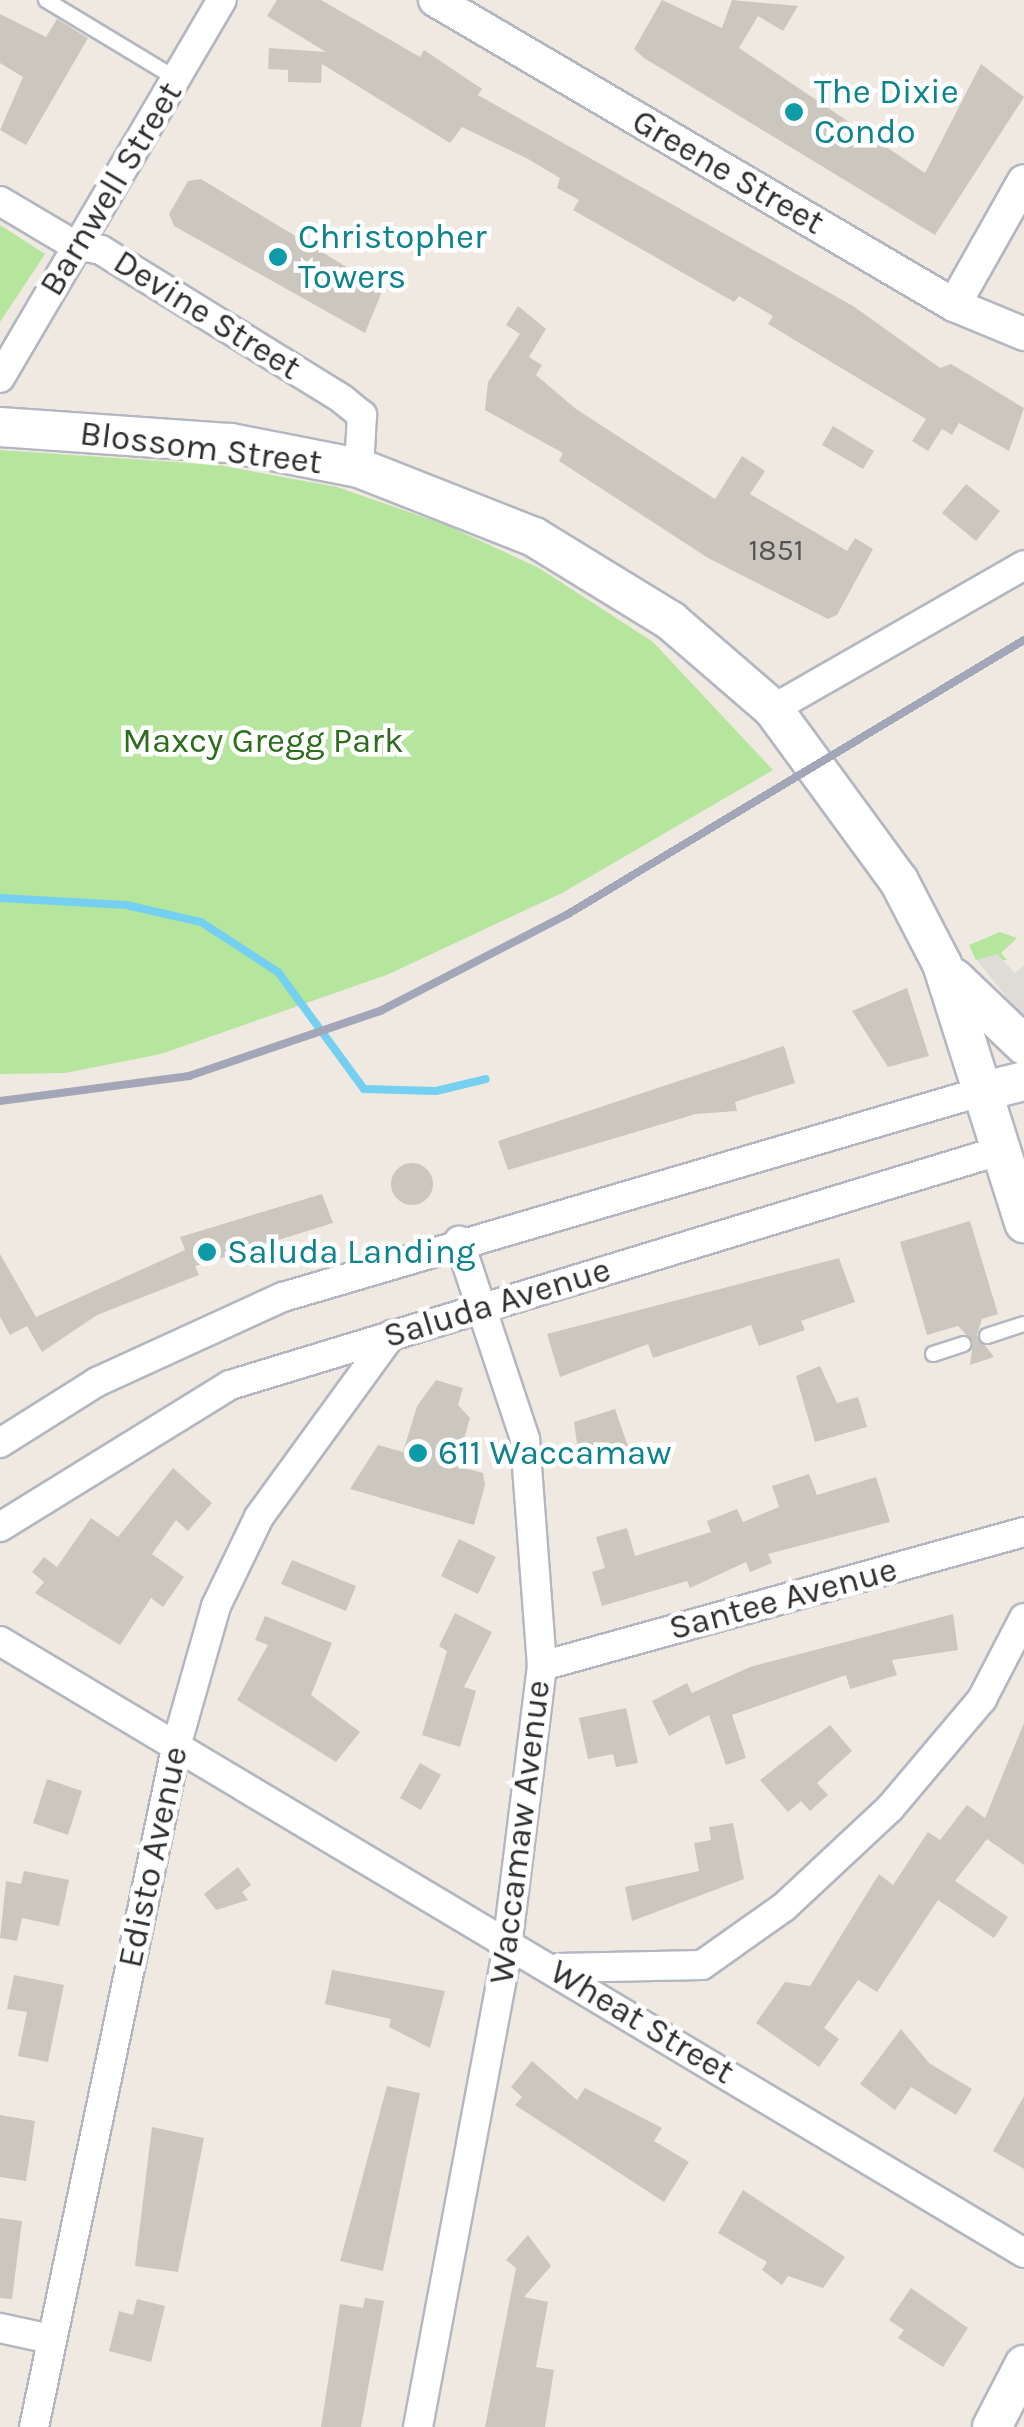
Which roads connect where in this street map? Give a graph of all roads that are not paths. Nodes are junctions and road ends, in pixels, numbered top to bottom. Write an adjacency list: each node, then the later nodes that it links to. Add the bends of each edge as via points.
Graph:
1 (46, 0): 4 (lane)
2 (222, 0): 4 (street, Barnwell Street)
3 (443, 2): 8 (street, Greene Street)
4 (177, 79): 7 (street, Barnwell Street)
5 (1024, 181): 8 (street)
6 (0, 201): 7 (street, Devine Street)
7 (74, 245): 10 (street, Barnwell Street); 12 (street, Devine Street, via 100,250 362,415)
8 (954, 305): 9 (street, Greene Street)
9 (1024, 334)
10 (0, 378)
11 (0, 427): 12 (main road, Blossom Street, via 230,444)
12 (359, 468): 14 (main road, Blossom Street, via 559,551 670,620)
13 (1024, 565): 14 (street)
14 (772, 709): 15 (main road, Blossom Street, via 869,833)
15 (942, 964): 16 (main road); 18 (main road, Blossom Street)
16 (1024, 1044)
17 (1024, 1081): 18 (main road, Saluda Avenue)
18 (984, 1091): 19 (main road, Blossom Street); 21 (street, Saluda Avenue)
19 (1013, 1147): 20 (main road, Blossom Street); 22 (street, Saluda Avenue)
20 (1024, 1223)
21 (458, 1241): 22 (street, Waccamaw Avenue); 28 (street, Saluda Avenue, via 192,1336)
22 (483, 1306): 24 (street, Saluda Avenue); 33 (street, Waccamaw Avenue, via 534,1496)
23 (1024, 1324): 25 (lane)
24 (392, 1335): 29 (street, Saluda Avenue, via 230,1386); 34 (street, Edisto Avenue, via 259,1517 216,1606)
25 (987, 1336)
26 (963, 1344): 27 (lane)
27 (933, 1354)
28 (0, 1444)
29 (0, 1527)
30 (1024, 1532): 33 (street, Santee Avenue)
31 (1024, 1618): 36 (street, via 982,1699 890,1808 784,1907 702,1964)
32 (0, 1641): 34 (street, Wheat Street)
33 (542, 1666): 35 (street, Waccamaw Avenue)
34 (177, 1743): 35 (street, Wheat Street); 39 (street, Edisto Avenue)
35 (506, 1942): 36 (street, Wheat Street); 41 (street, Waccamaw Avenue)
36 (554, 1968): 37 (street, Wheat Street)
37 (1024, 2253)
38 (0, 2328): 39 (street)
39 (51, 2339): 40 (street, Edisto Avenue)
40 (34, 2427)
41 (418, 2427)

